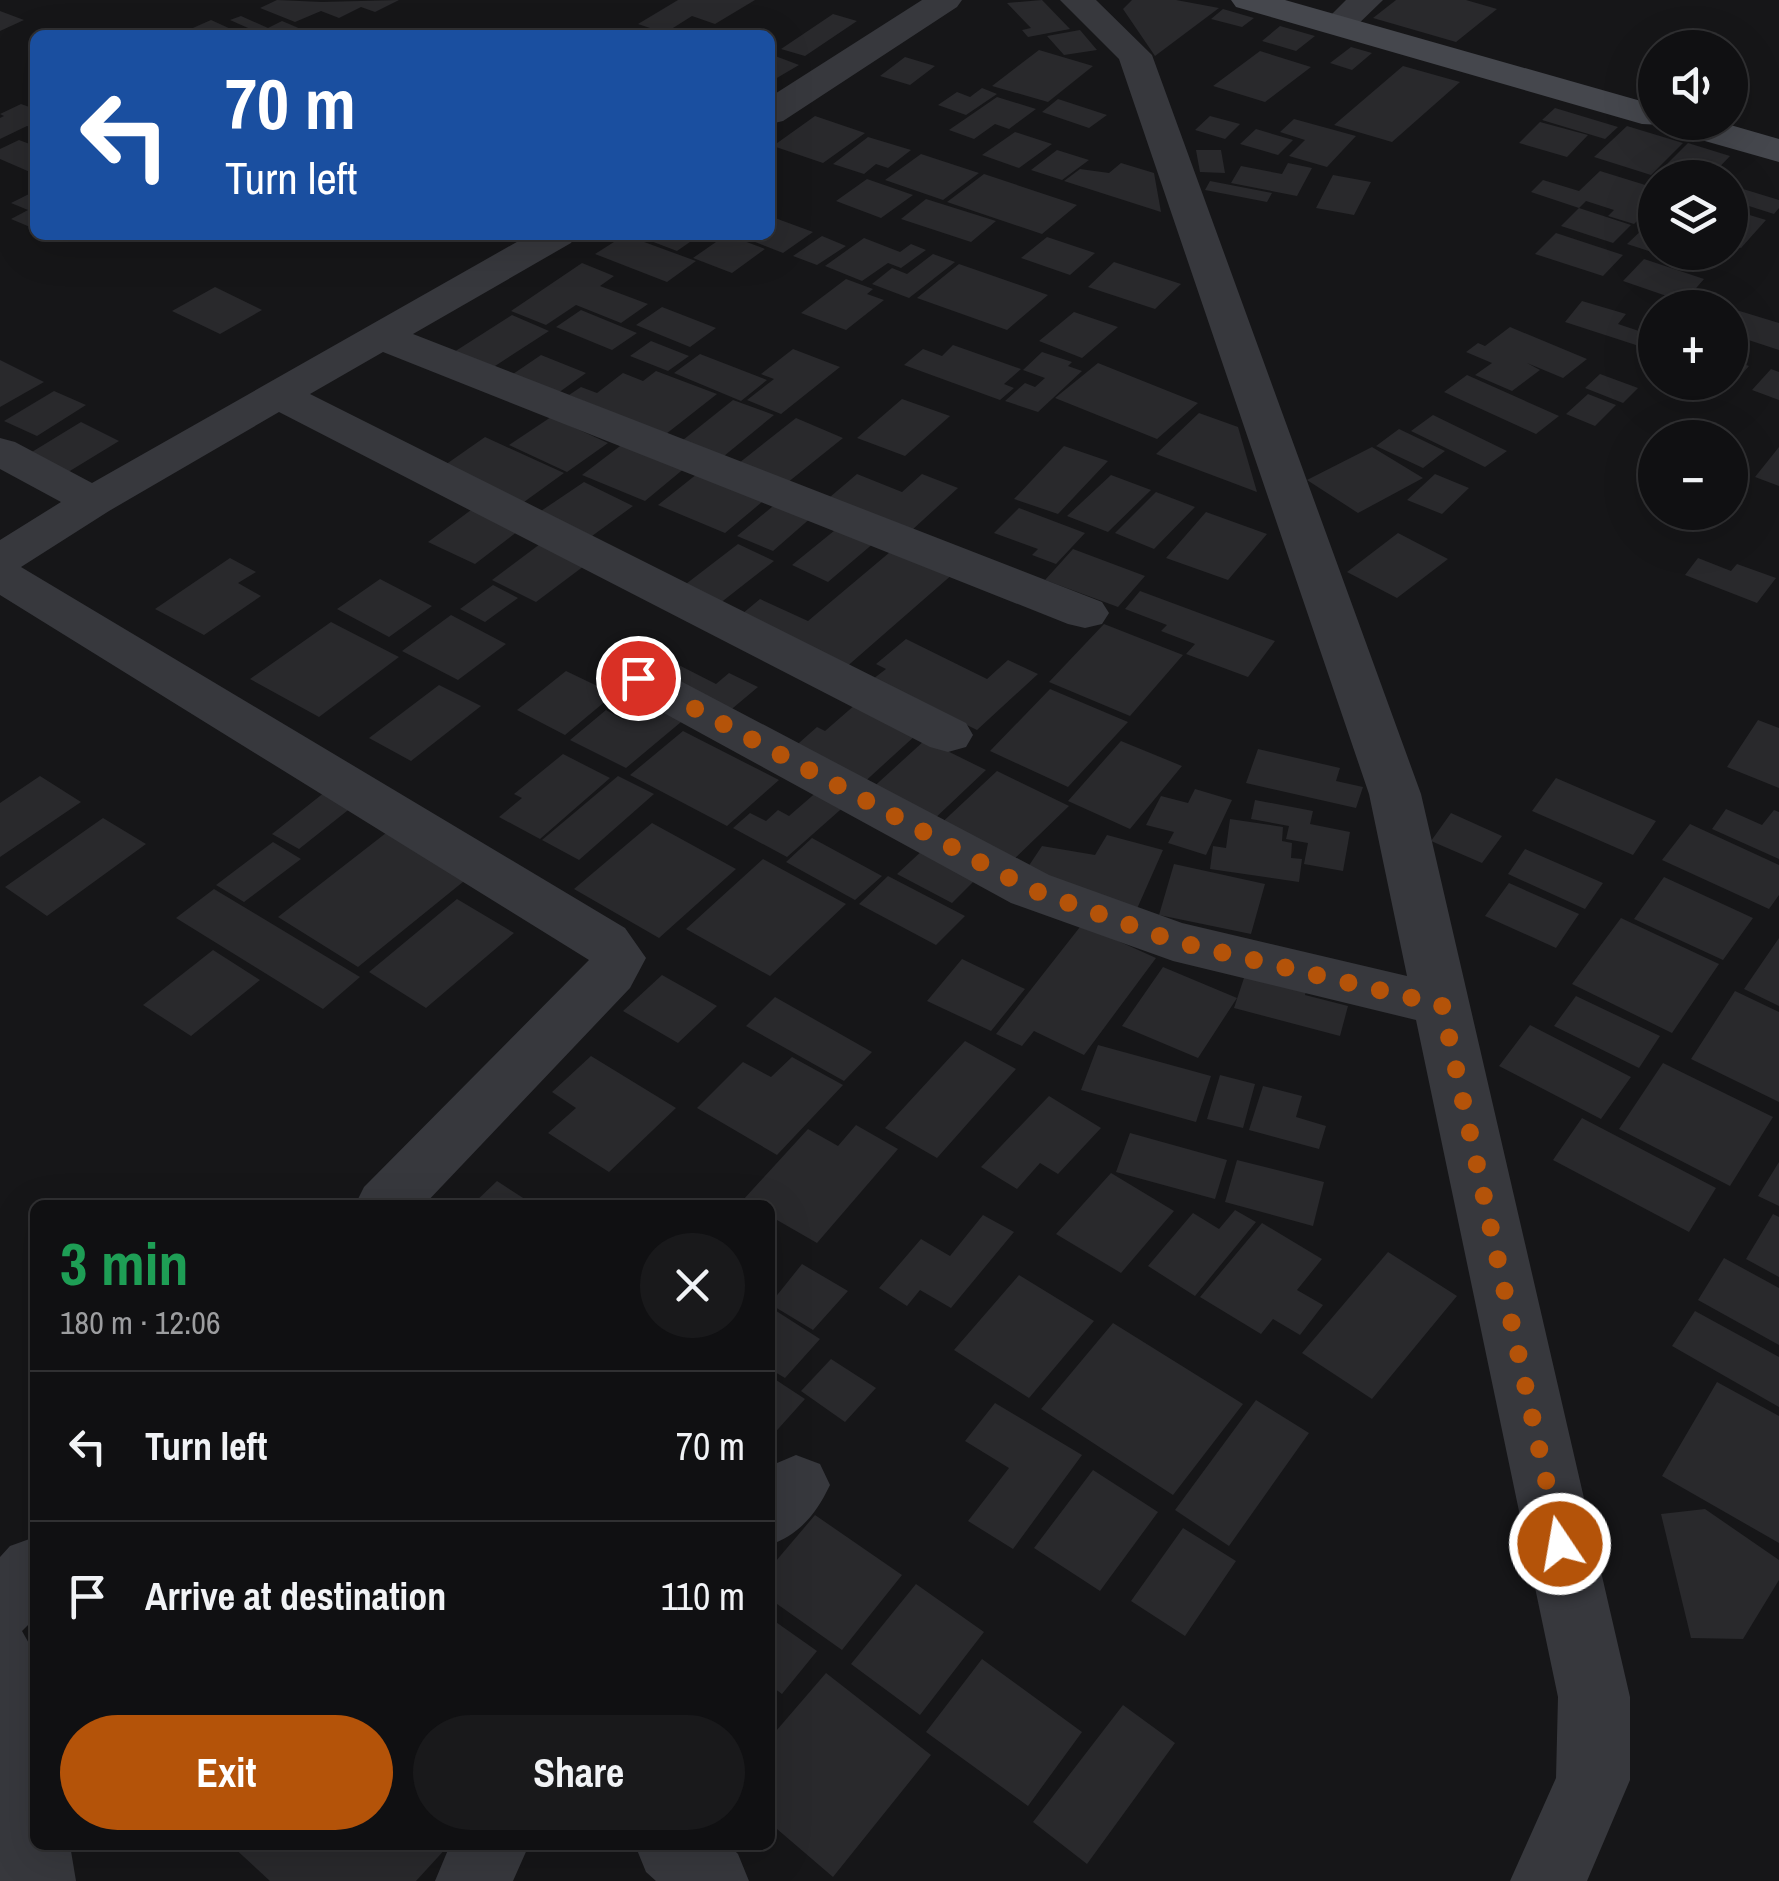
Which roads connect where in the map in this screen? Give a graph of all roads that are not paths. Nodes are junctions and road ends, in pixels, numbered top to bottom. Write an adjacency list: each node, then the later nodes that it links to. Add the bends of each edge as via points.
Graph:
1 (946, 0): 6 (street)
2 (1078, 0): 20 (street, via 1135,56 1395,794)
3 (1248, 0): 5 (street)
4 (1366, 0): 5 (street)
5 (1338, 26): 7 (street)
6 (775, 110)
7 (1638, 111)
8 (1741, 140): 9 (street)
9 (1779, 151)
10 (549, 240): 11 (street)
11 (378, 336): 12 (street); 17 (street)
12 (276, 394): 14 (street); 19 (street)
13 (0, 452): 14 (street)
14 (93, 501): 15 (street)
15 (0, 560)
16 (0, 575): 21 (street, via 606,942 618,958)
17 (1086, 612)
18 (638, 678): 20 (street, via 1030,889 1174,941)
19 (948, 735)
20 (1442, 1005): 32 (street, via 1594,1698 1594,1780)
21 (391, 1200)
22 (30, 1574): 23 (street)
23 (0, 1606)
24 (0, 1656): 25 (street)
25 (30, 1834)
26 (33, 1850): 29 (street)
27 (489, 1850): 30 (street)
28 (678, 1850): 31 (street)
29 (38, 1881)
30 (474, 1881)
31 (711, 1881)
32 (1548, 1881)

